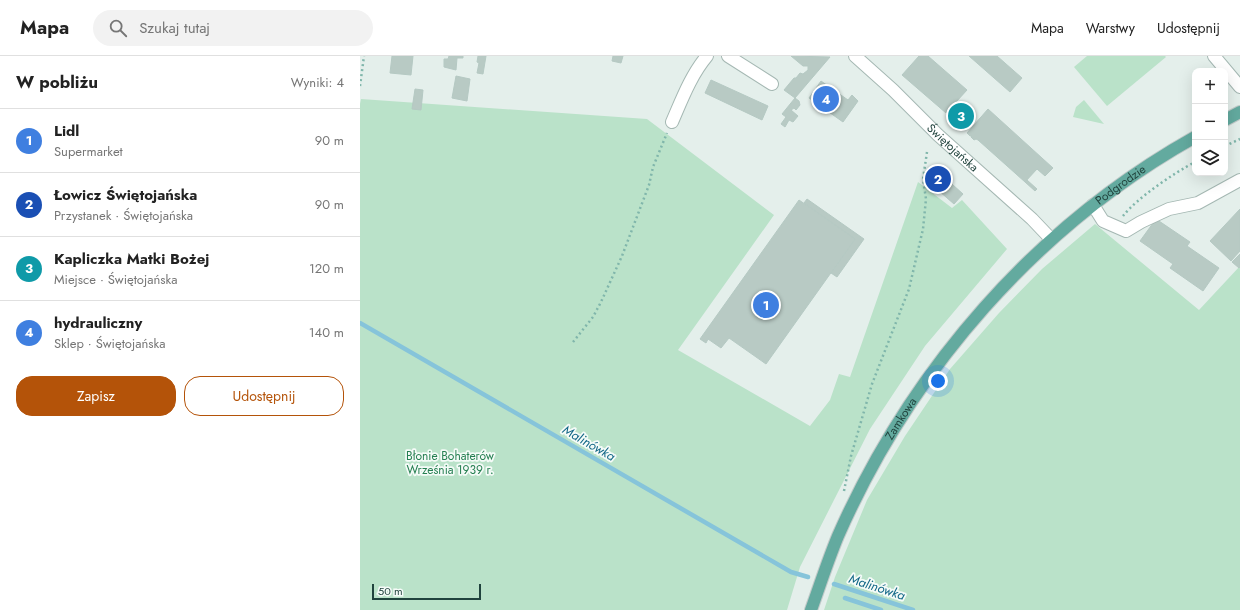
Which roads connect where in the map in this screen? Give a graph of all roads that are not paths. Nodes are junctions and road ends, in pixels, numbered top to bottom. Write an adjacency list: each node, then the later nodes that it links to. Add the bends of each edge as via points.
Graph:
1 (707, 56): 9 (street, via 684,93)
2 (728, 56): 5 (street)
3 (854, 56): 13 (street, Świętojańska)
4 (1214, 56): 6 (street)
5 (772, 84)
6 (1240, 87)
7 (1240, 112): 8 (main road)
8 (1228, 118)
9 (672, 122)
10 (1192, 138): 12 (main road, Podgrodzie, via 1138,172)
11 (1240, 180): 12 (street, via 1198,203 1169,209 1126,231 1103,221)
12 (1093, 205): 13 (main road, Podgrodzie)
13 (1052, 239): 14 (main road, Zamkowa, via 980,313 918,391 851,507 822,576)
14 (811, 610)

